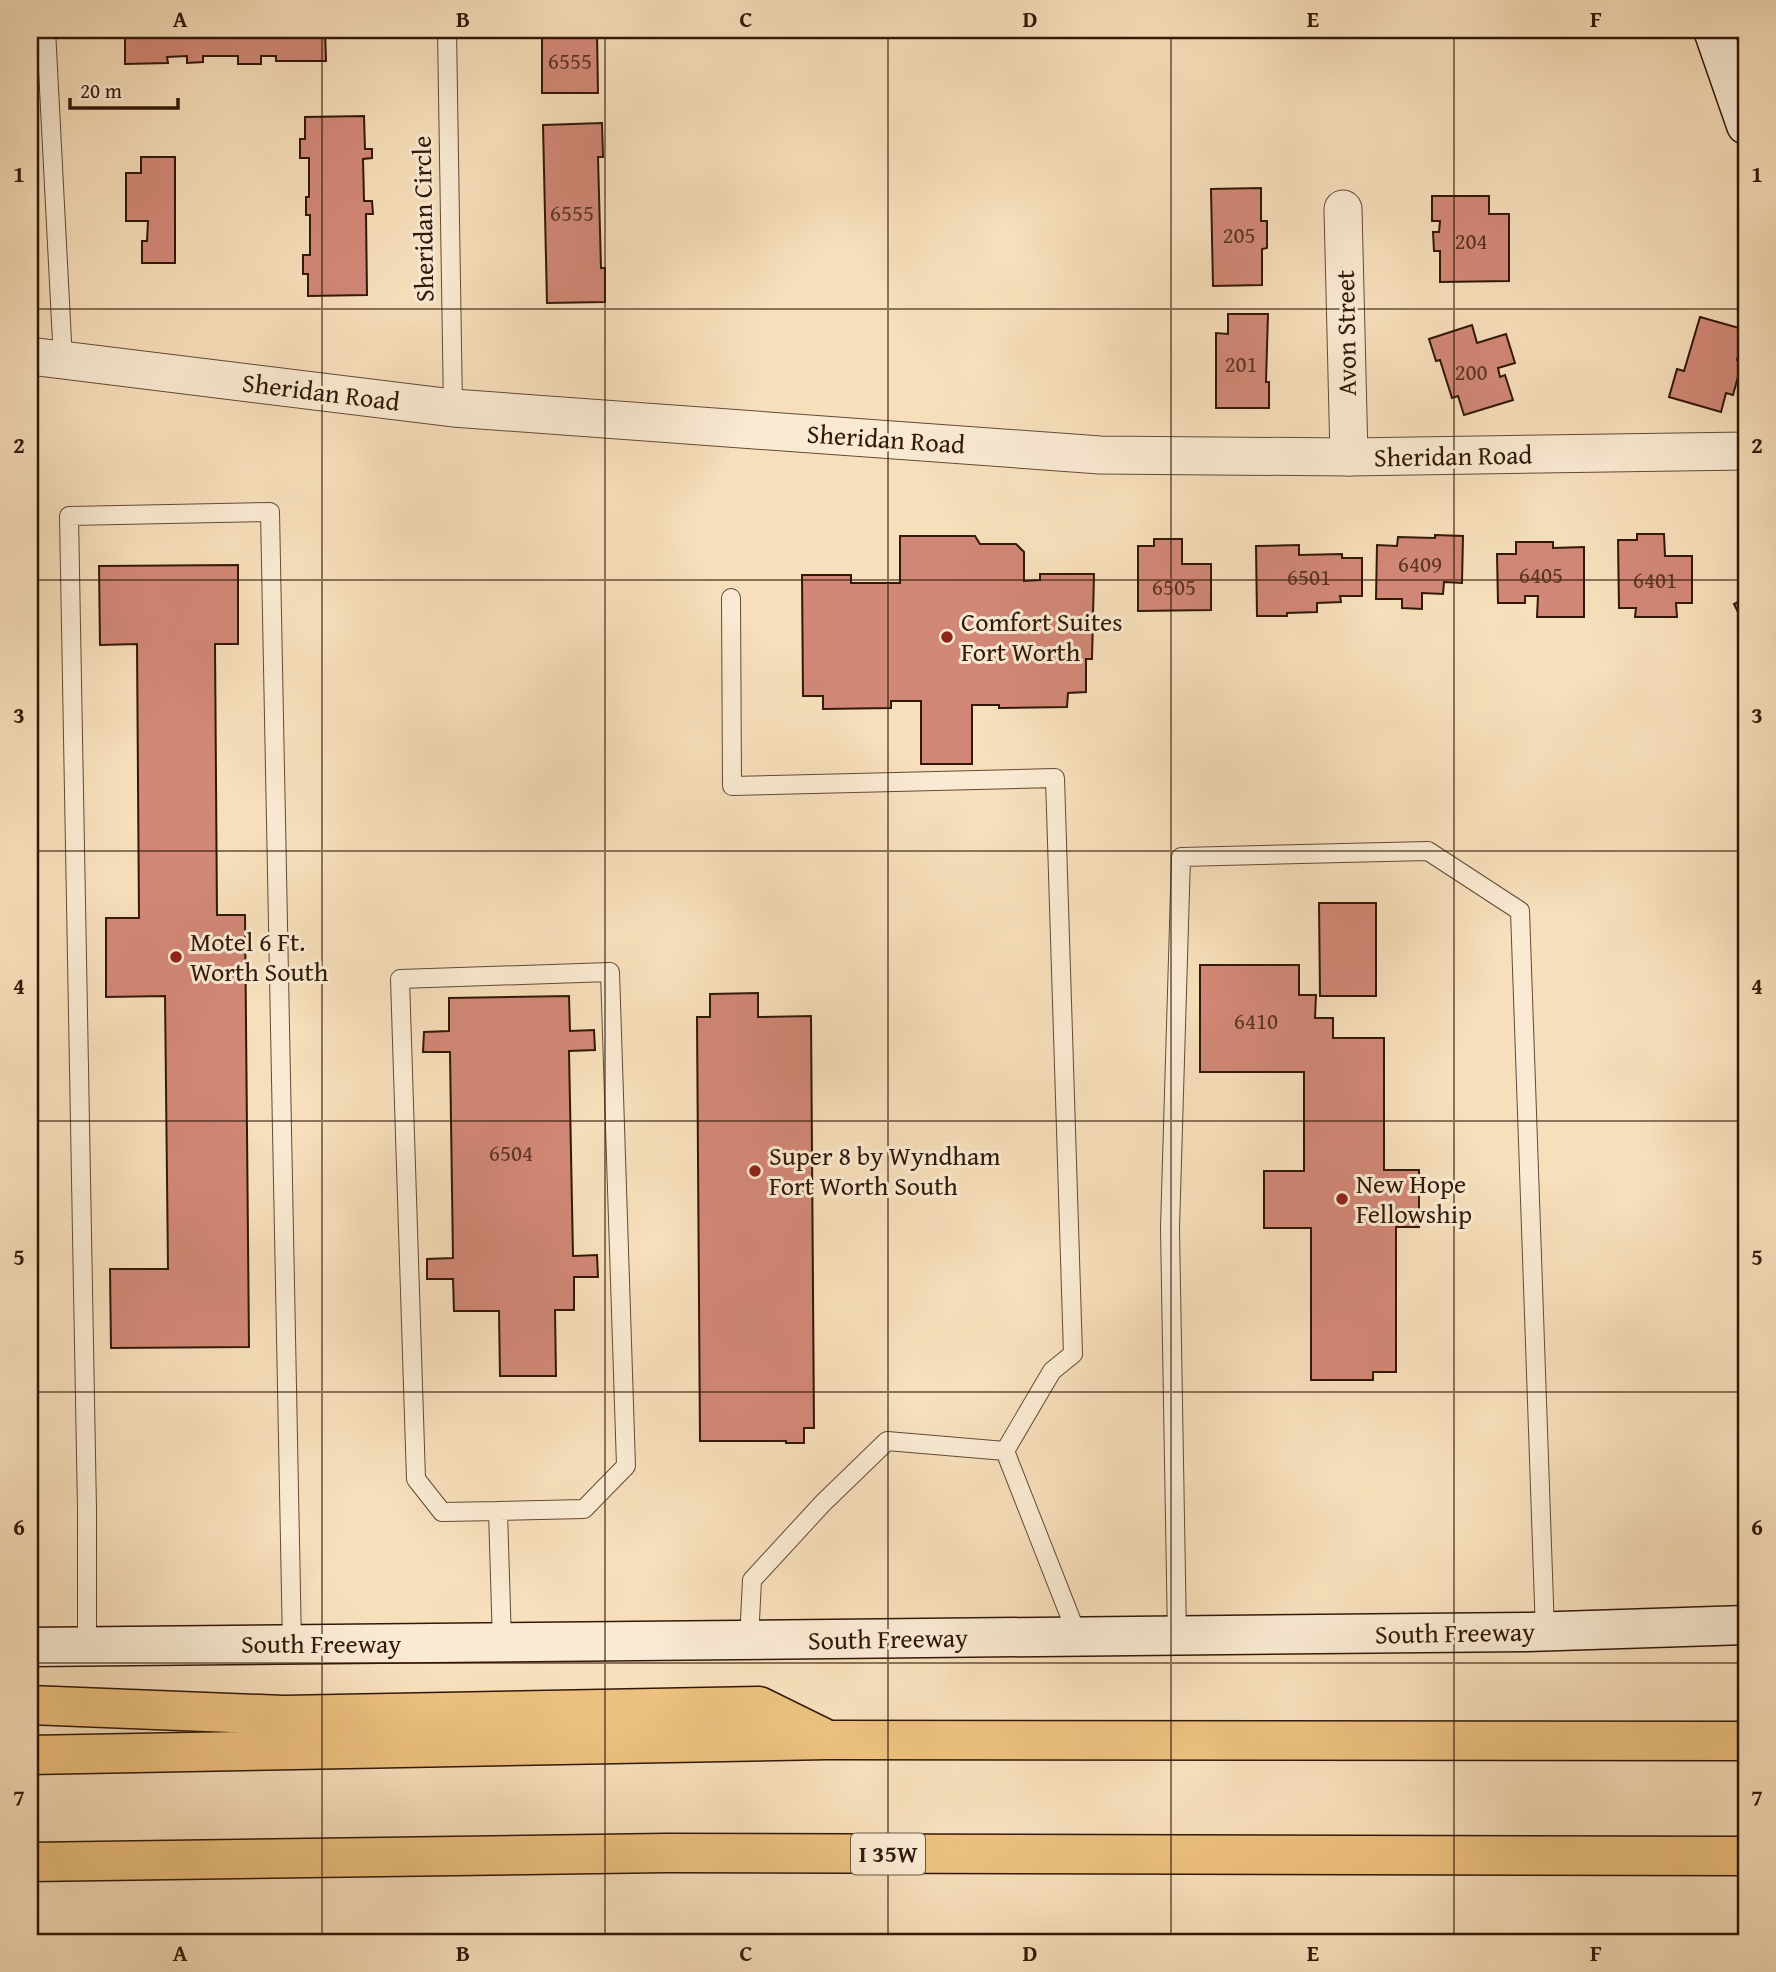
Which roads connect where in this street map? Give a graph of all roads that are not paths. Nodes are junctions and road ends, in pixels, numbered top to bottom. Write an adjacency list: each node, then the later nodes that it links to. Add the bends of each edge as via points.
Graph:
1 (46, 30): 6 (lane)
2 (447, 30): 7 (lane, Sheridan Circle)
3 (1713, 30): 4 (main road)
4 (1746, 125)
5 (1343, 209): 9 (street, Avon Street)
6 (47, 359): 7 (street, Sheridan Road)
7 (453, 408): 9 (street, Sheridan Road, via 1100,455)
8 (1746, 450): 9 (street, Sheridan Road)
9 (1349, 457)
10 (731, 598): 11 (lane, via 732,786 1055,778 1073,1354 1052,1371)
11 (1005, 1451): 16 (lane); 17 (lane, via 887,1441 751,1580)
12 (498, 1511): 12 (lane, via 584,1509 626,1466 610,972 400,979 416,1479 442,1511); 18 (lane)
13 (1746, 1625): 14 (main road, South Freeway)
14 (1545, 1632): 15 (main road, South Freeway); 15 (lane, via 1520,911 1428,852 1181,857 1170,1228)
15 (1177, 1636): 16 (main road, South Freeway)
16 (1077, 1637): 17 (main road, South Freeway)
17 (749, 1640): 18 (main road, South Freeway)
18 (502, 1643): 19 (main road, South Freeway)
19 (292, 1645): 20 (main road, South Freeway); 20 (lane, via 270,512 69,516)
20 (87, 1646): 21 (main road, South Freeway)
21 (30, 1647)
22 (30, 1705): 23 (highway, via 284,1715 759,1706)
23 (827, 1740): 24 (highway); 25 (highway)
24 (1746, 1741)
25 (30, 1755)
26 (1746, 1856): 27 (highway, I 35W, via 666,1853)
27 (155, 1860): 28 (highway, I 35W); 29 (highway)
28 (30, 1862)
29 (30, 1869)

